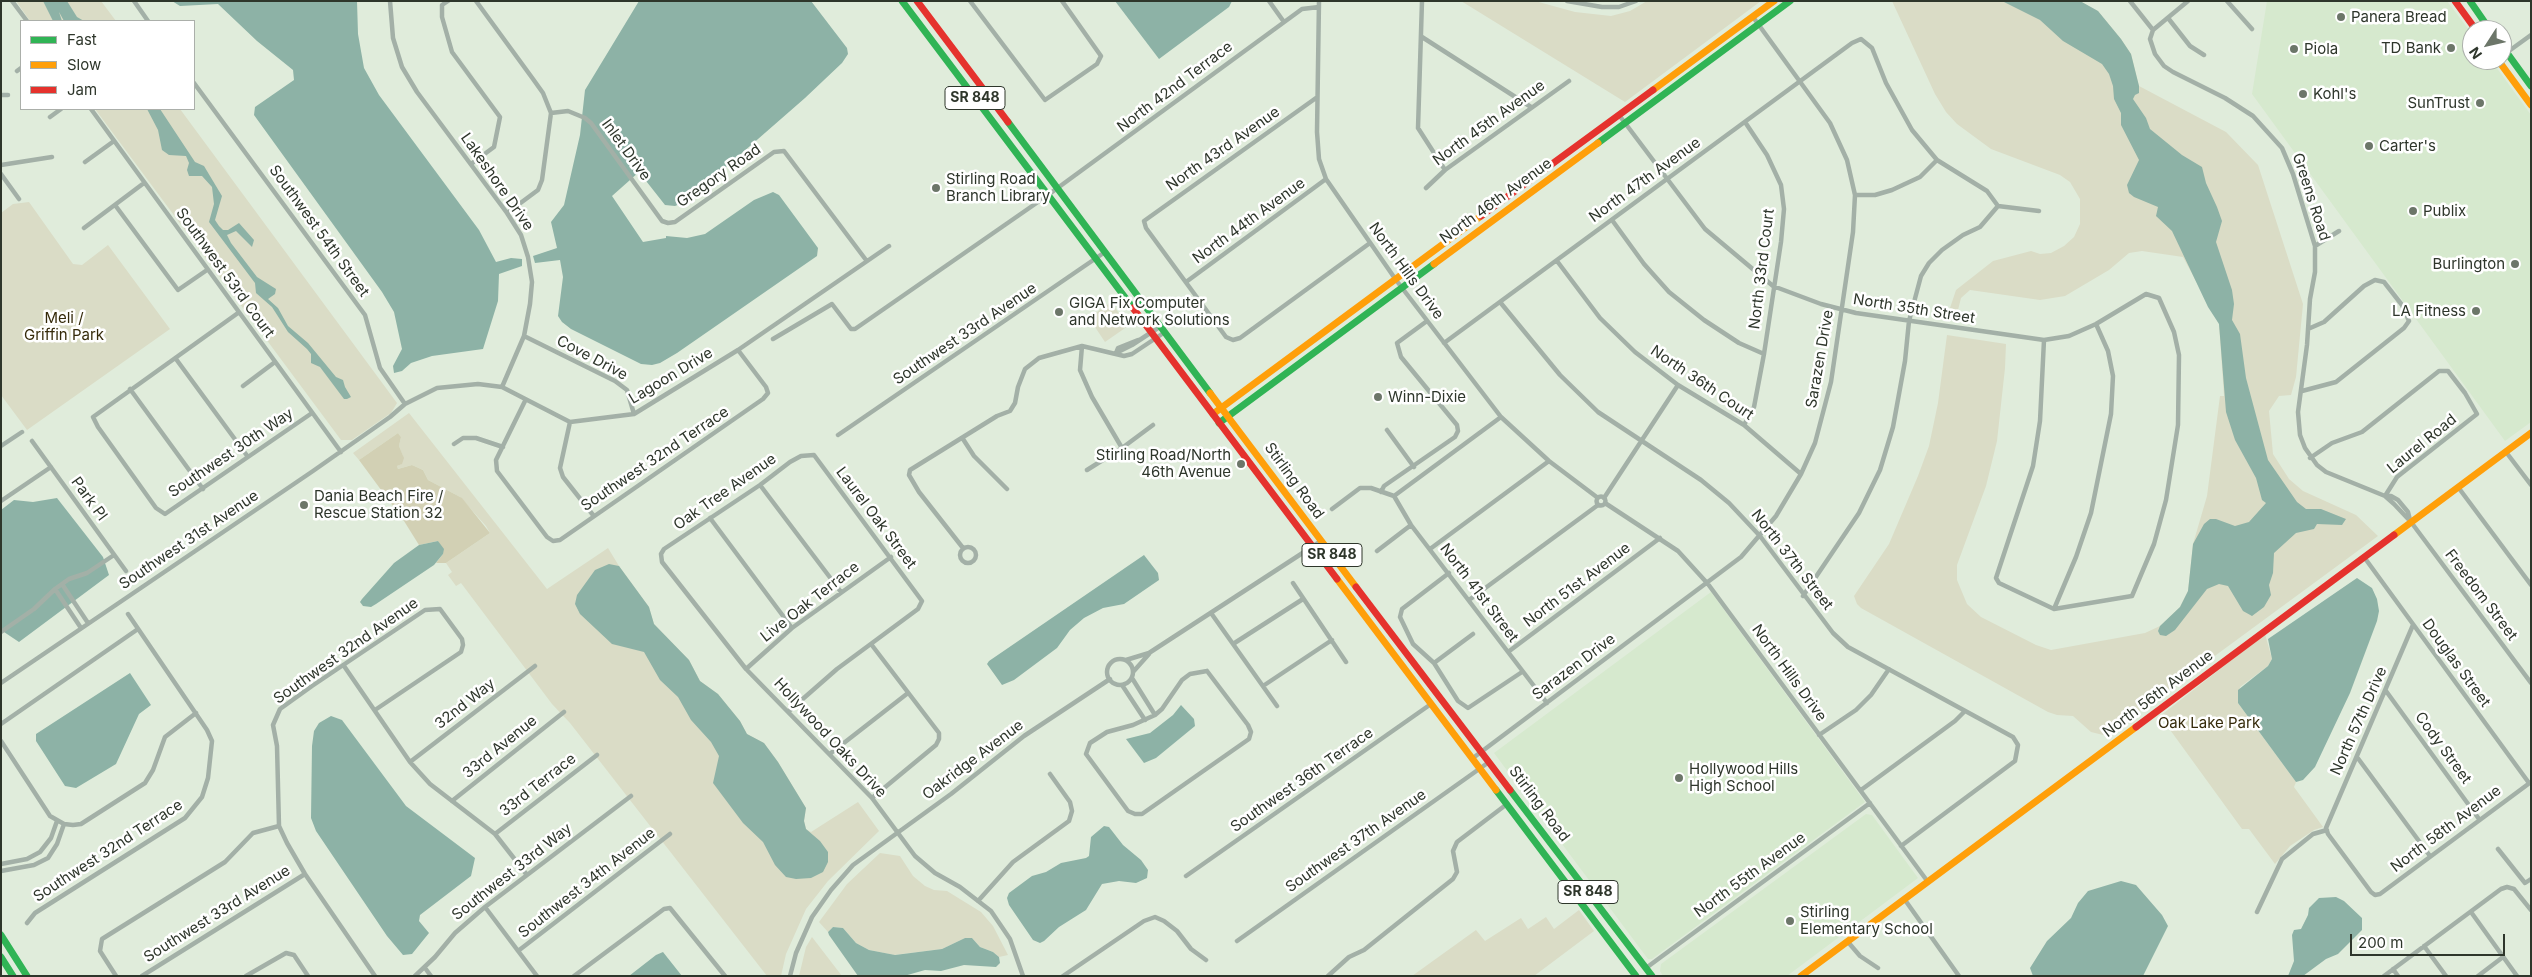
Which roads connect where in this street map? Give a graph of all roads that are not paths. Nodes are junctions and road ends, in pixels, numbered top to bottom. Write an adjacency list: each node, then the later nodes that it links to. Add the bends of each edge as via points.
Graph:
1 (12, 1): 24 (street)
2 (134, 1): 25 (street)
3 (390, 1): 62 (street, Lakeshore Drive, via 393,38 402,67)
4 (448, 1): 62 (street, via 442,5 442,17 452,52 500,117 494,146)
5 (476, 1): 53 (street, via 534,79)
6 (902, 1): 35 (main road, Stirling Road / SR 848)
7 (917, 1): 32 (main road, Stirling Road / SR 848)
8 (970, 1): 9 (street, via 1045,100 1097,64 1101,56)
9 (1062, 1)
10 (1269, 1): 28 (street)
11 (1422, 1): 34 (street)
12 (1567, 1): 13 (street, via 1619,7)
13 (1636, 1)
14 (1774, 1): 22 (main road, North 46th Avenue)
15 (1790, 1): 29 (main road, North 46th Avenue)
16 (2130, 1): 31 (street)
17 (2188, 1): 23 (street)
18 (2227, 1): 30 (street)
19 (2455, 1): 26 (main road)
20 (2470, 1): 27 (main road)
21 (1319, 4): 28 (street, North 42nd Terrace, via 1302,9); 48 (street, North Hills Drive)
22 (1753, 17): 29 (street, Sarazen Drive); 54 (main road, North 46th Avenue)
23 (2168, 18): 31 (street); 37 (street, via 2190,46)
24 (26, 20)
25 (147, 20)
26 (2469, 20)
27 (2483, 20)
28 (1284, 22): 69 (street, North 42nd Terrace)
29 (1759, 25): 43 (street, Sarazen Drive); 57 (main road, North 46th Avenue)
30 (2252, 29)
31 (2153, 30): 84 (street, Greens Road, via 2150,39 2164,66 2253,116 2282,148)
32 (941, 33): 35 (main road); 69 (main road, Stirling Road / SR 848)
33 (2531, 35): 36 (street)
34 (1422, 37): 50 (street); 64 (street, via 1418,128)
35 (931, 40): 71 (main road, Stirling Road / SR 848)
36 (2512, 49)
37 (2204, 55)
38 (2512, 64): 45 (main road)
39 (20, 69): 41 (street)
40 (2505, 70): 49 (main road)
41 (16, 71)
42 (1569, 81): 50 (street, North 45th Avenue)
43 (1800, 82): 56 (street, North 47th Avenue); 60 (street, North 47th Avenue, via 1861,39 1872,48 1886,83 1908,123); 72 (street, Sarazen Drive, via 1830,124 1847,160)
44 (195, 84): 123 (street, Southwest 54th Street, via 365,315 380,368)
45 (2531, 86)
46 (1, 95): 47 (street)
47 (8, 95)
48 (1316, 98): 66 (street, North Hills Drive, via 1319,159); 91 (street, North 43rd Avenue, via 1144,221)
49 (2531, 105)
50 (1531, 107): 64 (street, North 45th Avenue)
51 (60, 110): 55 (street)
52 (91, 110): 58 (street, Southwest 53rd Court)
53 (551, 112): 77 (street, via 538,190); 79 (street, Inlet Drive, via 568,111 591,123 662,221)
54 (1619, 115): 57 (street, North 35th Street); 90 (main road, North 46th Avenue)
55 (50, 117)
56 (1745, 122): 67 (street, North 47th Avenue); 92 (street, North 33rd Court, via 1781,184 1784,209)
57 (1625, 123): 67 (street, North 35th Street); 93 (main road, North 46th Avenue)
58 (114, 141): 61 (street); 68 (street, Southwest 53rd Court)
59 (52, 157): 63 (street)
60 (1937, 160): 72 (street, via 1920,177 1892,190 1875,195); 75 (street, via 1987,191)
61 (85, 162)
62 (471, 164): 77 (street, Lakeshore Drive)
63 (1, 165)
64 (1445, 170): 70 (street, North 45th Avenue)
65 (1, 174): 73 (street)
66 (1326, 179): 82 (street, North Hills Drive); 91 (street, North 44th Avenue)
67 (1668, 179): 78 (street, North 47th Avenue); 92 (street, North 35th Street, via 1705,229)
68 (144, 183): 74 (street); 89 (street, Southwest 53rd Court)
69 (1058, 188): 71 (street, North 42nd Terrace); 85 (main road, Stirling Road / SR 848)
70 (1426, 188)
71 (1048, 195): 86 (main road, Stirling Road / SR 848); 105 (street, via 856,328 851,329 832,304)
72 (1855, 195): 95 (street, Sarazen Drive, via 1853,232)
73 (19, 199)
74 (115, 205): 80 (street); 89 (street, via 178,290)
75 (1998, 206): 76 (street); 98 (street, via 1980,227 1942,250 1929,263 1914,296)
76 (2039, 211)
77 (507, 213): 103 (street, Lakeshore Drive, via 521,235 532,282)
78 (1612, 220): 88 (street, North 47th Avenue); 114 (street, via 1669,292 1739,343)
79 (668, 223): 87 (street, Gregory Road, via 675,222 774,152 784,152)
80 (84, 228)
81 (2340, 231): 84 (street)
82 (1370, 243): 90 (street, North Hills Drive); 91 (street, via 1233,340 1226,337)
83 (889, 246): 87 (street, Lagoon Drive)
84 (2314, 246): 101 (street, Greens Road, via 2315,272)
85 (1105, 252): 86 (street, Southwest 33rd Avenue); 100 (main road, Stirling Road / SR 848)
86 (1095, 259): 102 (main road, Stirling Road / SR 848); 137 (street, Southwest 33rd Avenue)
87 (866, 260): 111 (street, Lagoon Drive)
88 (1557, 261): 94 (street, North 47th Avenue); 118 (street, North 36th Court, via 1600,318 1635,352)
89 (207, 270): 96 (street, Southwest 53rd Court)
90 (1396, 280): 93 (street, North Hills Drive); 124 (main road, North 46th Avenue)
91 (1186, 282)
92 (1773, 286): 95 (street, North 35th Street); 114 (street, North 33rd Court)
93 (1402, 287): 97 (street, North Hills Drive); 128 (main road, North 46th Avenue)
94 (1500, 302): 108 (street, North 47th Avenue); 140 (street, North 37th Street, via 1560,375 1598,412)
95 (1841, 309): 98 (street, North 35th Street); 154 (street, Sarazen Drive, via 1832,382 1815,443)
96 (238, 313): 115 (street); 116 (street, Southwest 53rd Court)
97 (1427, 320): 108 (street, North Hills Drive); 152 (street, via 1397,343 1401,357 1457,425 1458,431 1455,437)
98 (1909, 321): 107 (street, North 35th Street); 191 (street, via 1905,361 1880,470 1860,513)
99 (2096, 324): 107 (street, North 35th Street, via 2069,336); 194 (street, via 2108,351 2113,376 2112,414 2091,513); 194 (street, North 35th Street, via 2146,294 2154,294 2165,308 2179,355 2178,425 2166,500 2132,596)
100 (1163, 329): 102 (street); 104 (street); 124 (main road, Stirling Road / SR 848)
101 (2308, 329): 121 (street, Greens Road); 121 (street, via 2324,322 2375,280 2384,282 2409,321 2336,382)
102 (1152, 332): 104 (main road, Stirling Road / SR 848); 106 (street)
103 (524, 336): 119 (street, Lakeshore Drive); 126 (street, Cove Drive, via 615,380 627,390)
104 (1156, 338): 112 (street); 127 (main road, Stirling Road / SR 848)
105 (773, 339)
106 (1140, 340): 109 (street); 113 (street, via 1118,348)
107 (2044, 340): 194 (street, via 2040,421 2033,466 1996,578 1999,583)
108 (1444, 343): 129 (street, North Hills Drive)
109 (1132, 345): 112 (street); 113 (street)
110 (1082, 346): 113 (street); 138 (street, via 1032,363 1025,369 1010,411); 144 (street, via 1080,370)
111 (738, 350): 126 (street, Lagoon Drive); 168 (street, Southwest 32nd Terrace, via 768,393 763,399)
112 (1136, 352): 113 (street, via 1124,356)
113 (1116, 354)
114 (1764, 354): 133 (street, North 33rd Court, via 1754,407)
115 (176, 359): 120 (street); 148 (street)
116 (275, 362): 117 (street); 125 (street, Southwest 53rd Court)
117 (243, 386)
118 (1678, 386): 133 (street, North 36th Court); 140 (street)
119 (502, 387): 122 (street); 123 (street, via 478,384 437,388)
120 (130, 389): 158 (street); 158 (street, Southwest 30th Way, via 93,417 156,508 165,514)
121 (2302, 391): 149 (street, Greens Road, via 2298,412 2300,435)
122 (525, 401): 130 (street); 143 (street)
123 (405, 404): 145 (street, Southwest 31st Avenue)
124 (1223, 407): 127 (main road, North 46th Avenue); 128 (main road, Stirling Road / SR 848)
125 (312, 413): 145 (street, Southwest 53rd Court); 148 (street, Southwest 30th Way)
126 (634, 414): 130 (street, Lagoon Drive)
127 (1213, 414): 131 (main road, Stirling Road / SR 848)
128 (1229, 416): 131 (main road, North 46th Avenue); 174 (main road, Stirling Road / SR 848)
129 (1501, 417): 150 (street, North Hills Drive); 161 (street)
130 (570, 422): 168 (street, via 560,468 563,477)
131 (1219, 423): 176 (main road, Stirling Road / SR 848)
132 (1153, 425): 144 (street)
133 (1744, 425): 154 (street, North 36th Court)
134 (1387, 430): 152 (street)
135 (22, 432): 142 (street)
136 (2531, 433): 146 (main road, North 56th Avenue)
137 (838, 436)
138 (963, 439): 159 (street, via 974,456); 175 (street, via 910,470 909,475)
139 (32, 441): 151 (street, Park Pl)
140 (1641, 441): 165 (street); 172 (street, North 37th Street, via 1701,480 1729,503)
141 (454, 444): 143 (street, via 463,438 476,438)
142 (1, 446)
143 (503, 447): 168 (street, Southwest 32nd Terrace, via 496,460 497,470 547,537 560,540)
144 (1122, 448): 153 (street)
145 (341, 452): 197 (street, Southwest 31st Avenue)
146 (2506, 452): 156 (main road, North 56th Avenue); 157 (street)
147 (807, 454): 155 (street, Oak Tree Avenue, via 790,462); 181 (street, Laurel Oak Street, via 814,455)
148 (248, 457): 158 (street, Southwest 30th Way)
149 (2310, 458): 162 (street, Greens Road, via 2326,472); 162 (street, Laurel Road, via 2332,443 2362,432 2439,371 2448,372 2477,414 2397,477)
150 (1549, 462): 163 (street, North Hills Drive); 177 (street)
151 (51, 467): 164 (street); 180 (street, Park Pl)
152 (1414, 467): 160 (street, via 1384,486)
153 (1087, 470)
154 (1801, 474): 172 (street, Sarazen Drive)
155 (760, 485): 169 (street, Oak Tree Avenue); 190 (street)
156 (2458, 486): 170 (main road, North 56th Avenue); 188 (street)
157 (2531, 486)
158 (203, 488)
159 (1007, 489)
160 (1381, 492): 161 (street); 167 (street, via 1360,488)
161 (1394, 496): 171 (street, North 41st Street)
162 (2385, 496): 170 (street, Greens Road, via 2397,504)
163 (1598, 498): 165 (street); 166 (street)
164 (1, 501)
165 (1605, 501): 166 (street, via 1602,506); 173 (street, North Hills Drive)
166 (1598, 505): 193 (street)
167 (1332, 509)
168 (593, 516)
169 (710, 518): 179 (street, Oak Tree Avenue); 200 (street)
170 (2411, 522): 182 (main road, North 56th Avenue); 221 (street, Freedom Street)
171 (1411, 525): 177 (street, North 41st Street); 178 (street)
172 (1760, 536): 187 (street, Sarazen Drive); 191 (street, North 37th Street)
173 (1660, 538): 187 (street, North Hills Drive, via 1678,551); 207 (street, North 51st Avenue)
174 (1321, 541): 176 (street); 239 (main road, Stirling Road / SR 848)
175 (962, 548)
176 (1312, 548): 195 (street); 227 (main road, Stirling Road / SR 848)
177 (1430, 548): 184 (street, North 41st Street)
178 (1377, 552)
179 (661, 554): 214 (street, Hollywood Oaks Drive, via 662,562)
180 (114, 555): 183 (street, Park Pl); 186 (street, via 87,573)
181 (891, 557): 190 (street, Live Oak Terrace); 205 (street, Laurel Oak Street, via 922,601 918,609)
182 (2364, 557): 198 (street, Douglas Street); 272 (main road, North 56th Avenue)
183 (126, 571)
184 (1448, 573): 193 (street, North 41st Street); 211 (street, via 1402,609 1400,617 1413,644)
185 (1292, 583): 192 (street)
186 (62, 584): 189 (street); 197 (street)
187 (1708, 584): 226 (street, Sarazen Drive); 237 (street, North Hills Drive)
188 (2531, 585)
189 (55, 588): 199 (street); 202 (street, via 34,609)
190 (841, 592): 200 (street, Live Oak Terrace)
191 (1803, 596): 215 (street, North 37th Street, via 1848,647)
192 (1303, 599): 204 (street); 206 (street)
193 (1469, 600): 207 (street, North 41st Street)
194 (2054, 609)
195 (1211, 613): 206 (street); 208 (street)
196 (128, 614): 201 (street, Southwest 32nd Terrace)
197 (88, 623): 199 (street, Southwest 31st Avenue)
198 (2413, 625): 224 (street, North 57th Drive); 248 (street, Douglas Street)
199 (82, 628): 220 (street, Southwest 31st Avenue)
200 (792, 628): 214 (street, Live Oak Terrace)
201 (138, 629): 233 (street, Southwest 32nd Terrace); 236 (street)
202 (1, 632)
203 (1473, 634): 211 (street)
204 (1332, 640): 210 (street); 223 (street)
205 (870, 644): 225 (street); 230 (street)
206 (1233, 644): 223 (street)
207 (1508, 652): 217 (street, North 41st Street)
208 (1149, 653): 209 (street); 216 (street)
209 (1126, 660): 216 (street); 219 (street, via 1110,665)
210 (1346, 662)
211 (1434, 663): 217 (street, via 1458,701 1468,708)
212 (344, 666): 229 (street); 229 (street, Southwest 32nd Avenue, via 424,610 440,609 462,639 461,652); 258 (street, Southwest 32nd Avenue, via 280,709 275,717)
213 (535, 666): 244 (street, 32nd Way)
214 (746, 669): 230 (street, Hollywood Oaks Drive)
215 (1889, 670): 231 (street, North 37th Street); 237 (street, via 1856,710)
216 (1133, 672): 218 (street)
217 (1522, 672): 226 (street, North 41st Street)
218 (1132, 678): 222 (street); 234 (street)
219 (1110, 679): 222 (street); 260 (street, Oakridge Avenue, via 1024,736 951,794)
220 (1, 683)
221 (2531, 683)
222 (1122, 685): 235 (street)
223 (1263, 686): 228 (street)
224 (2386, 691): 242 (street, North 57th Drive); 255 (street, Cody Street)
225 (908, 693): 240 (street); 251 (street, via 939,733 939,739 936,745)
226 (1547, 703): 239 (street, Sarazen Drive)
227 (1431, 704): 243 (main road, Stirling Road / SR 848); 270 (street, Southwest 36th Terrace)
228 (1277, 706)
229 (375, 710): 244 (street)
230 (789, 711): 240 (street, Hollywood Oaks Drive)
231 (1964, 711): 249 (street); 263 (street, North 37th Street, via 2013,737 2018,745 2016,761)
232 (564, 712): 252 (street, 33rd Avenue)
233 (196, 714): 257 (street, via 165,737 145,783 81,824); 279 (street, Southwest 32nd Terrace, via 212,741 212,752 202,797 193,812 35,913)
234 (1155, 715): 235 (street); 235 (street, via 1182,680 1190,674 1207,671 1251,732 1249,739 1142,814 1134,814 1128,811 1086,754 1090,744 1107,732)
235 (1145, 720)
236 (1, 724)
237 (1820, 735): 249 (street, North Hills Drive)
238 (1, 741): 256 (street, via 45,810)
239 (1482, 752): 243 (street, Sarazen Drive); 245 (main road, Stirling Road / SR 848)
240 (831, 753): 251 (street, Hollywood Oaks Drive)
241 (597, 755): 261 (street, 33rd Terrace)
242 (2357, 757): 259 (street, North 57th Drive); 265 (street)
243 (1473, 758): 246 (main road, Stirling Road / SR 848)
244 (410, 762): 252 (street, via 430,784)
245 (1489, 762): 246 (street, Southwest 37th Avenue); 293 (main road, Stirling Road / SR 848)
246 (1481, 768): 254 (main road, Stirling Road / SR 848); 281 (street, Southwest 37th Avenue)
247 (1050, 774): 273 (street, via 1070,802 1069,821 1013,862)
248 (2530, 782): 255 (street, North 58th Avenue)
249 (1861, 790): 253 (street, North Hills Drive)
250 (631, 796): 269 (street, Southwest 33rd Way)
251 (872, 798): 260 (street, Hollywood Oaks Drive)
252 (452, 801): 261 (street)
253 (1870, 803): 263 (street, North Hills Drive); 293 (street, North 55th Avenue)
254 (1508, 804): 290 (main road, Stirling Road / SR 848); 312 (street, via 1457,842 1453,851 1457,872 1453,879)
255 (2479, 819): 265 (street, North 58th Avenue)
256 (57, 821): 257 (street); 266 (street, via 51,838 40,852 27,859)
257 (64, 824): 267 (street, via 48,858)
258 (279, 826): 268 (street); 300 (street, via 253,833 225,862 102,939 100,952)
259 (2327, 829): 265 (street, North 58th Avenue, via 2375,895); 277 (street, via 2313,834 2282,859)
260 (896, 832): 273 (street, Hollywood Oaks Drive, via 928,868); 309 (street, Oakridge Avenue, via 853,865 831,890 812,917)
261 (495, 834): 269 (street)
262 (670, 834): 284 (street, Southwest 34th Avenue)
263 (1901, 846): 272 (street, North Hills Drive)
264 (2498, 849): 271 (street, via 2525,883)
265 (2430, 856)
266 (1, 864)
267 (1, 871)
268 (305, 874): 301 (street, Southwest 33rd Avenue); 304 (street)
269 (527, 875): 275 (street, Southwest 33rd Way)
270 (1186, 876)
271 (2531, 879)
272 (1928, 882): 274 (main road, North 56th Avenue)
273 (978, 900): 310 (street, Hollywood Oaks Drive, via 991,911 1010,939)
274 (1905, 900): 282 (main road, North 56th Avenue); 316 (street)
275 (485, 907): 284 (street); 292 (street, Southwest 33rd Way, via 455,933)
276 (2531, 910): 278 (street, via 2514,890 2507,887)
277 (2257, 912)
278 (2471, 912): 283 (street); 288 (street)
279 (27, 923)
280 (1, 935): 287 (main road)
281 (1237, 941)
282 (1848, 942): 294 (street, via 1860,956); 315 (main road, North 56th Avenue)
283 (2424, 946): 295 (street); 319 (street)
284 (518, 951): 306 (street)
285 (1, 952): 287 (main road, via 10,958)
286 (1, 957): 291 (main road)
287 (15, 957): 299 (main road)
288 (2503, 957): 320 (street); 321 (street)
289 (1206, 960): 311 (street, via 1190,949 1177,931 1155,917 1144,921)
290 (1626, 962): 293 (main road); 313 (main road, Stirling Road / SR 848)
291 (8, 968): 296 (street); 298 (main road); 299 (main road)
292 (426, 968): 297 (street, Southwest 33rd Way); 305 (street)
293 (1646, 968): 314 (main road, Stirling Road / SR 848)
294 (1878, 968)
295 (2393, 969): 317 (street); 318 (street)
296 (1, 973)
297 (417, 975)
298 (13, 976)
299 (26, 976)
300 (116, 976)
301 (142, 976)
302 (246, 976): 303 (street, via 286,952 294,955)
303 (308, 976)
304 (375, 976)
305 (431, 976)
306 (537, 976)
307 (574, 976): 308 (street, via 664,909 670,908)
308 (724, 976)
309 (790, 976)
310 (1023, 976)
311 (1063, 976)
312 (1328, 976)
313 (1636, 976)
314 (1652, 976)
315 (1801, 976)
316 (1959, 976)
317 (2384, 976)
318 (2398, 976)
319 (2446, 976)
320 (2478, 976)
321 (2517, 976)

